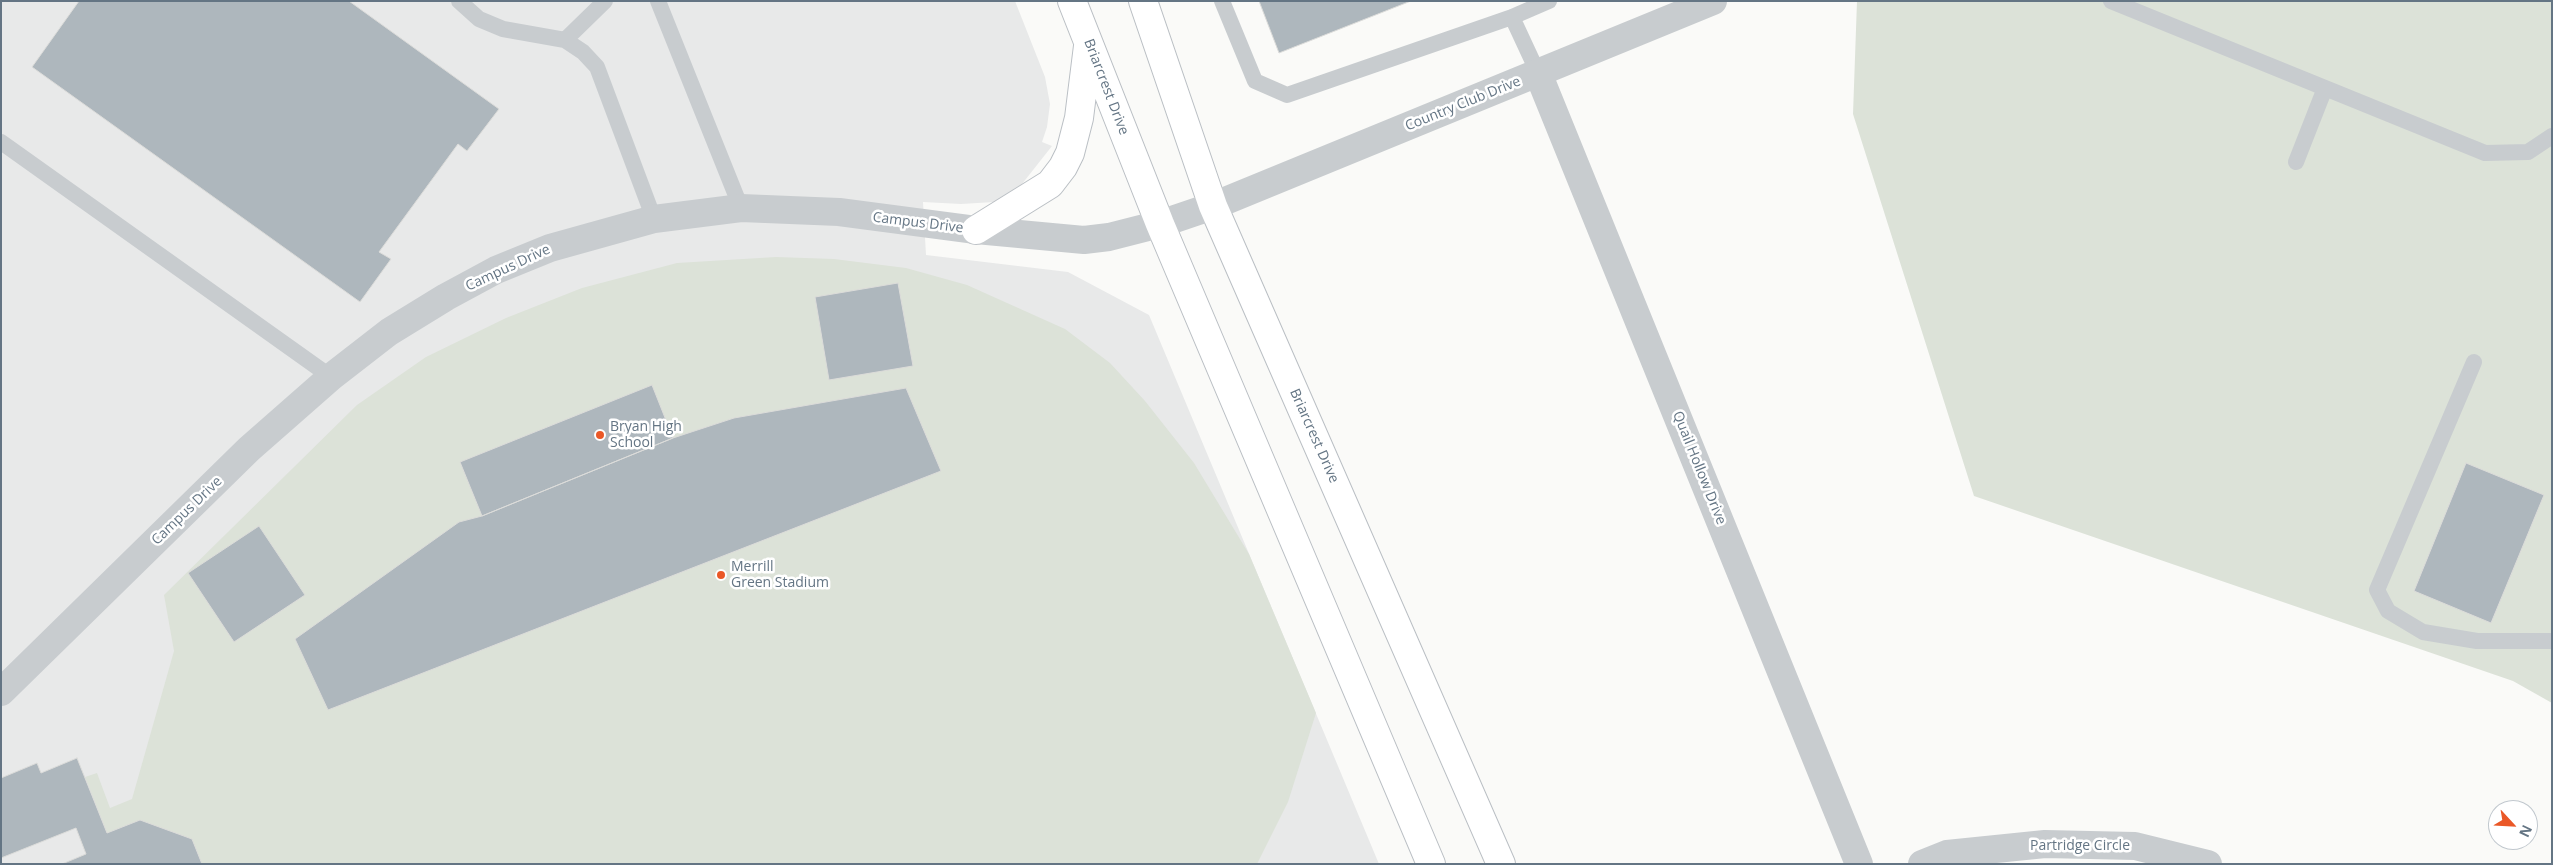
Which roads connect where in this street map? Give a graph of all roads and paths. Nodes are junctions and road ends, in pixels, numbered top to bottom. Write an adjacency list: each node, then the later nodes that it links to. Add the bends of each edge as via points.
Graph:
1 (458, 1): 11 (lane, via 479,19 503,29)
2 (605, 1): 11 (lane)
3 (658, 1): 19 (lane)
4 (1072, 1): 12 (main road, Briarcrest Drive)
5 (1143, 1): 18 (main road, Briarcrest Drive)
6 (1222, 1): 10 (lane, via 1255,81 1287,95)
7 (1549, 1): 10 (lane)
8 (1713, 1): 13 (street, Country Club Drive)
9 (2111, 1): 14 (lane)
10 (1512, 17): 13 (lane)
11 (565, 40): 20 (lane, via 597,67)
12 (1088, 42): 21 (main road, Briarcrest Drive); 22 (main road, via 1079,118 1063,167 1050,184)
13 (1538, 73): 18 (street, Country Club Drive); 29 (street, Quail Hollow Drive)
14 (2325, 88): 15 (lane, via 2485,153 2528,152); 17 (lane)
15 (2552, 136)
16 (1, 142): 24 (lane)
17 (2296, 162)
18 (1213, 206): 21 (street, Country Club Drive); 28 (main road, Briarcrest Drive)
19 (741, 208): 20 (street, Campus Drive); 22 (street, Campus Drive, via 839,212)
20 (654, 219): 24 (street, Campus Drive, via 550,248 496,270 389,332)
21 (1160, 224): 22 (street, Campus Drive, via 1084,240); 27 (main road, Briarcrest Drive)
22 (976, 230)
23 (2474, 362): 25 (lane, via 2377,590 2388,611 2423,632 2477,641)
24 (331, 376): 26 (street, Campus Drive, via 249,450)
25 (2552, 641)
26 (1, 692)
27 (1431, 864)
28 (1501, 864)
29 (1859, 864)
30 (1922, 864): 31 (street, Partridge Circle, via 1947,854 2044,844 2134,846)
31 (2208, 864)

